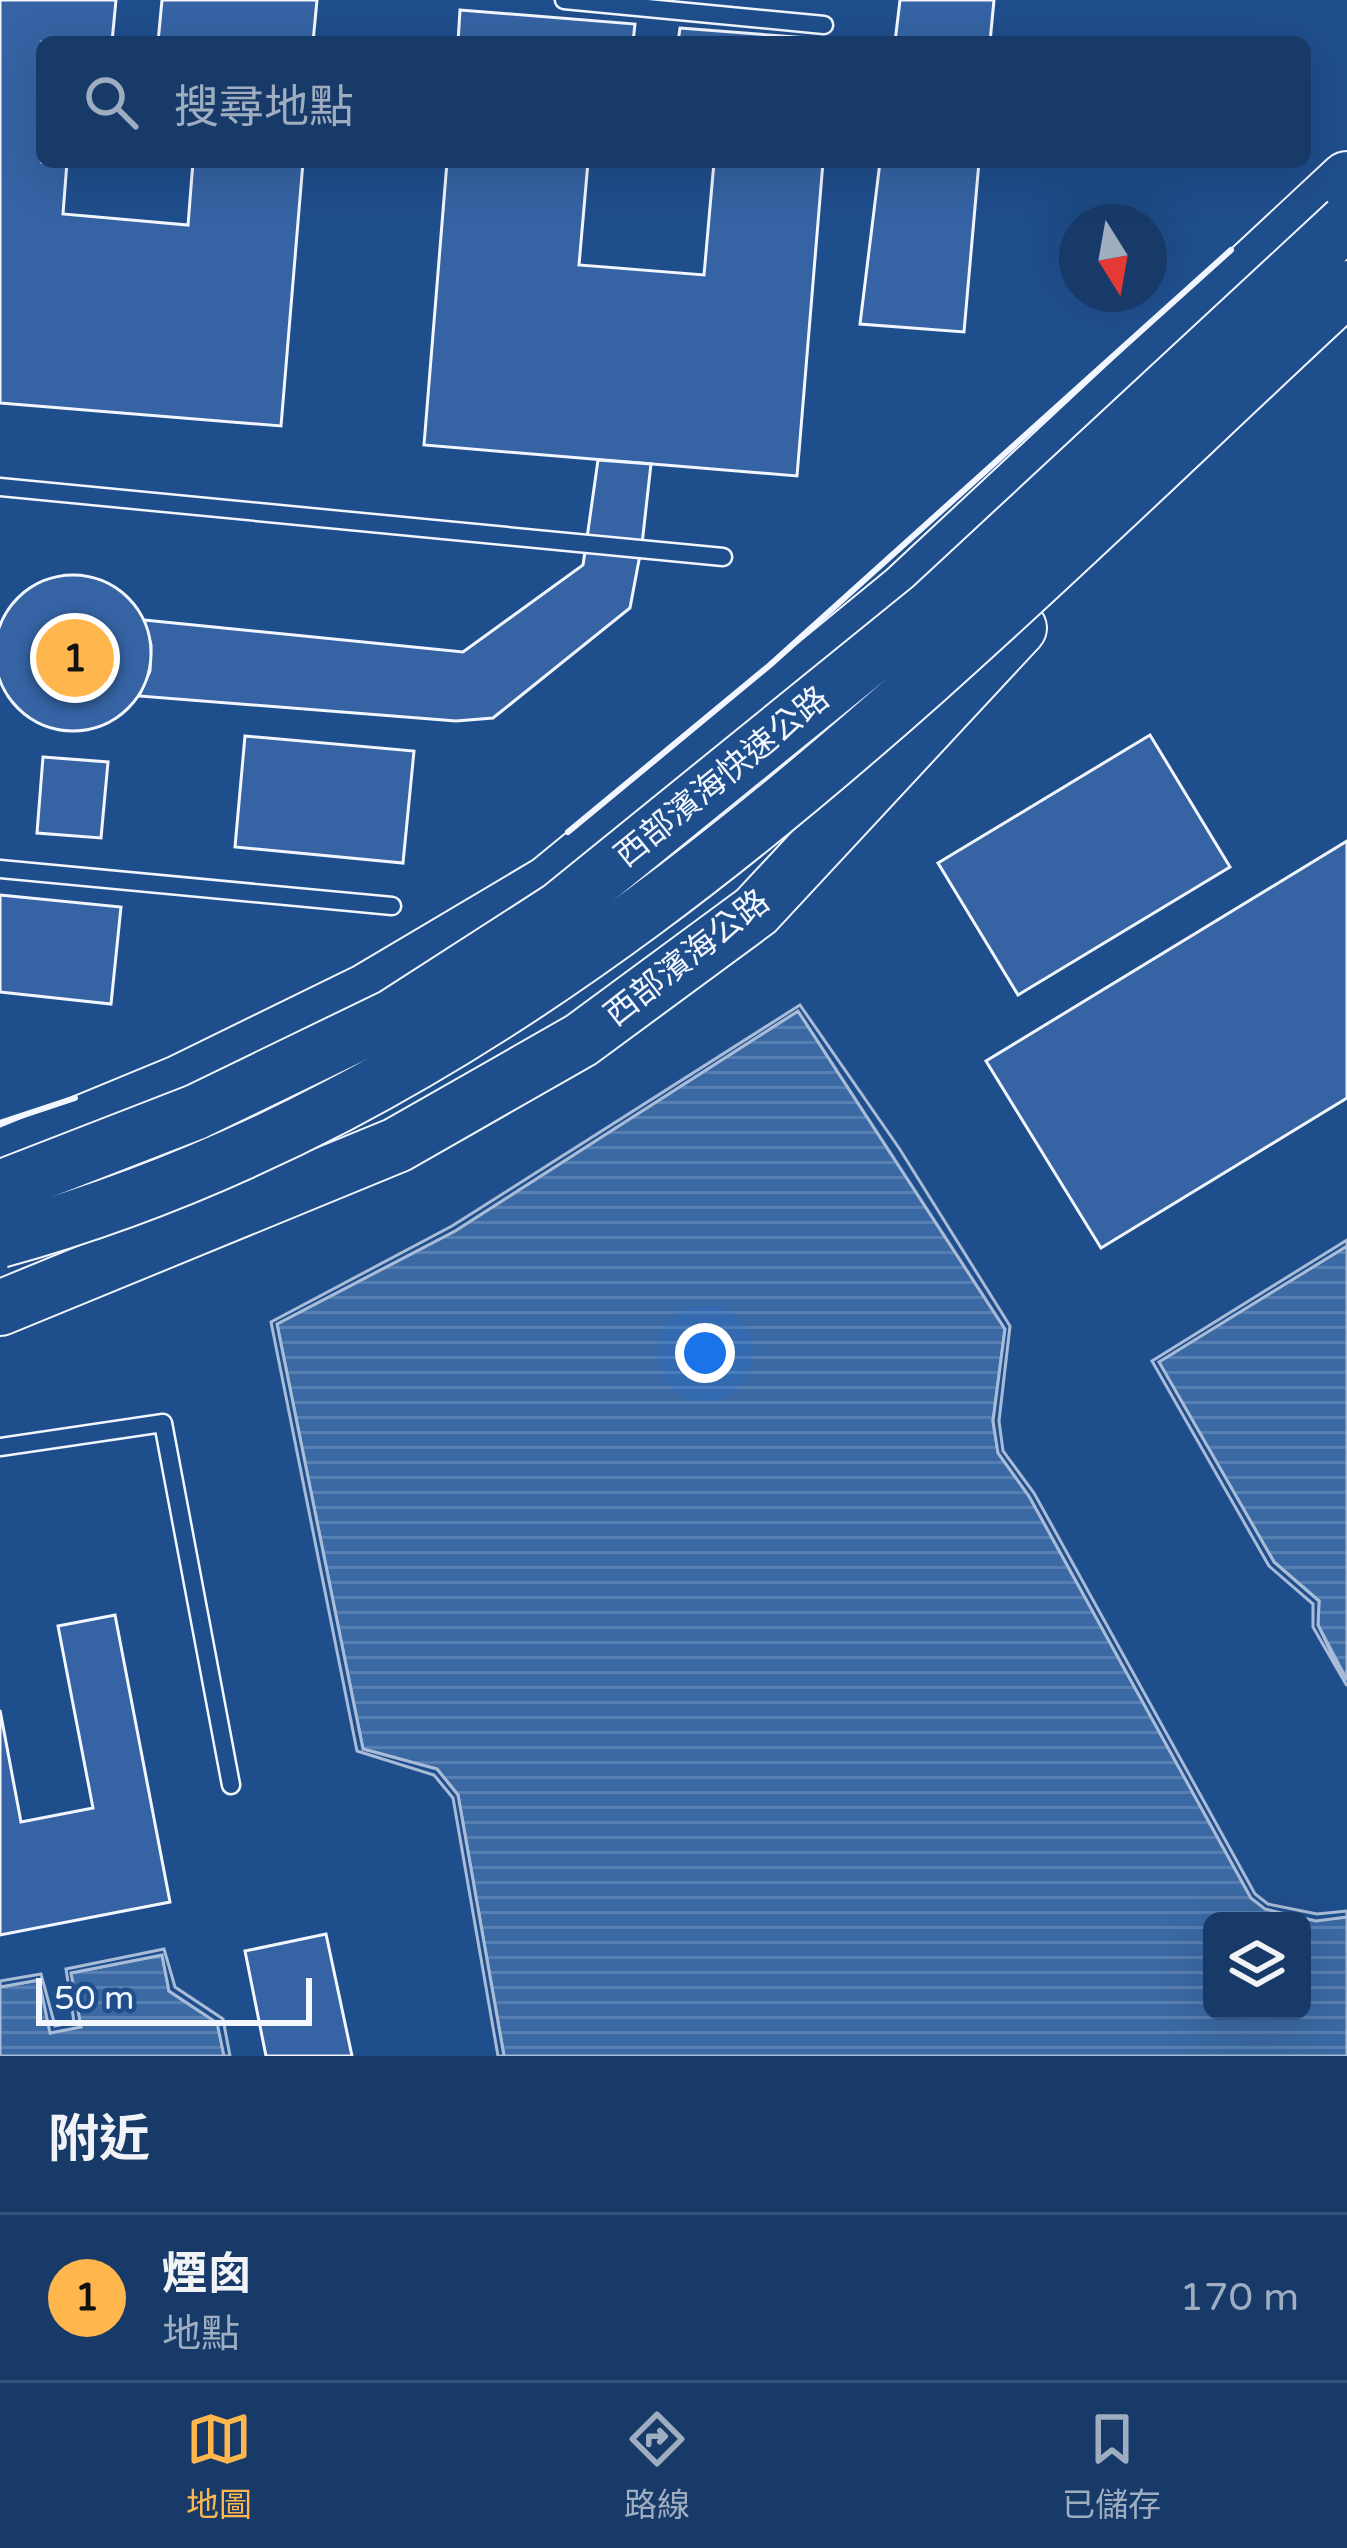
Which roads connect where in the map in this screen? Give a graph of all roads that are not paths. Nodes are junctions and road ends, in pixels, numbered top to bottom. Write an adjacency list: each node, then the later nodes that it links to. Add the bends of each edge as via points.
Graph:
1 (564, 0): 2 (lane)
2 (824, 25)
3 (1347, 179): 11 (main road, via 904,592 549,883 367,992)
4 (1347, 222): 12 (main road, 西部濱海快速公路, bridge, via 931,608 560,909 394,1016 196,1112)
5 (1347, 288): 13 (main road, 西部濱海快速公路, bridge, via 821,770 556,976 413,1065 266,1140)
6 (1347, 320): 14 (main road, 西部濱海公路, via 977,668 756,911 581,1040 397,1145)
7 (0, 487): 8 (lane)
8 (723, 557)
9 (0, 868): 10 (lane)
10 (392, 906)
11 (0, 1157)
12 (0, 1188)
13 (0, 1240)
14 (0, 1308)
15 (0, 1447): 16 (lane, via 163,1423)
16 (231, 1785)

